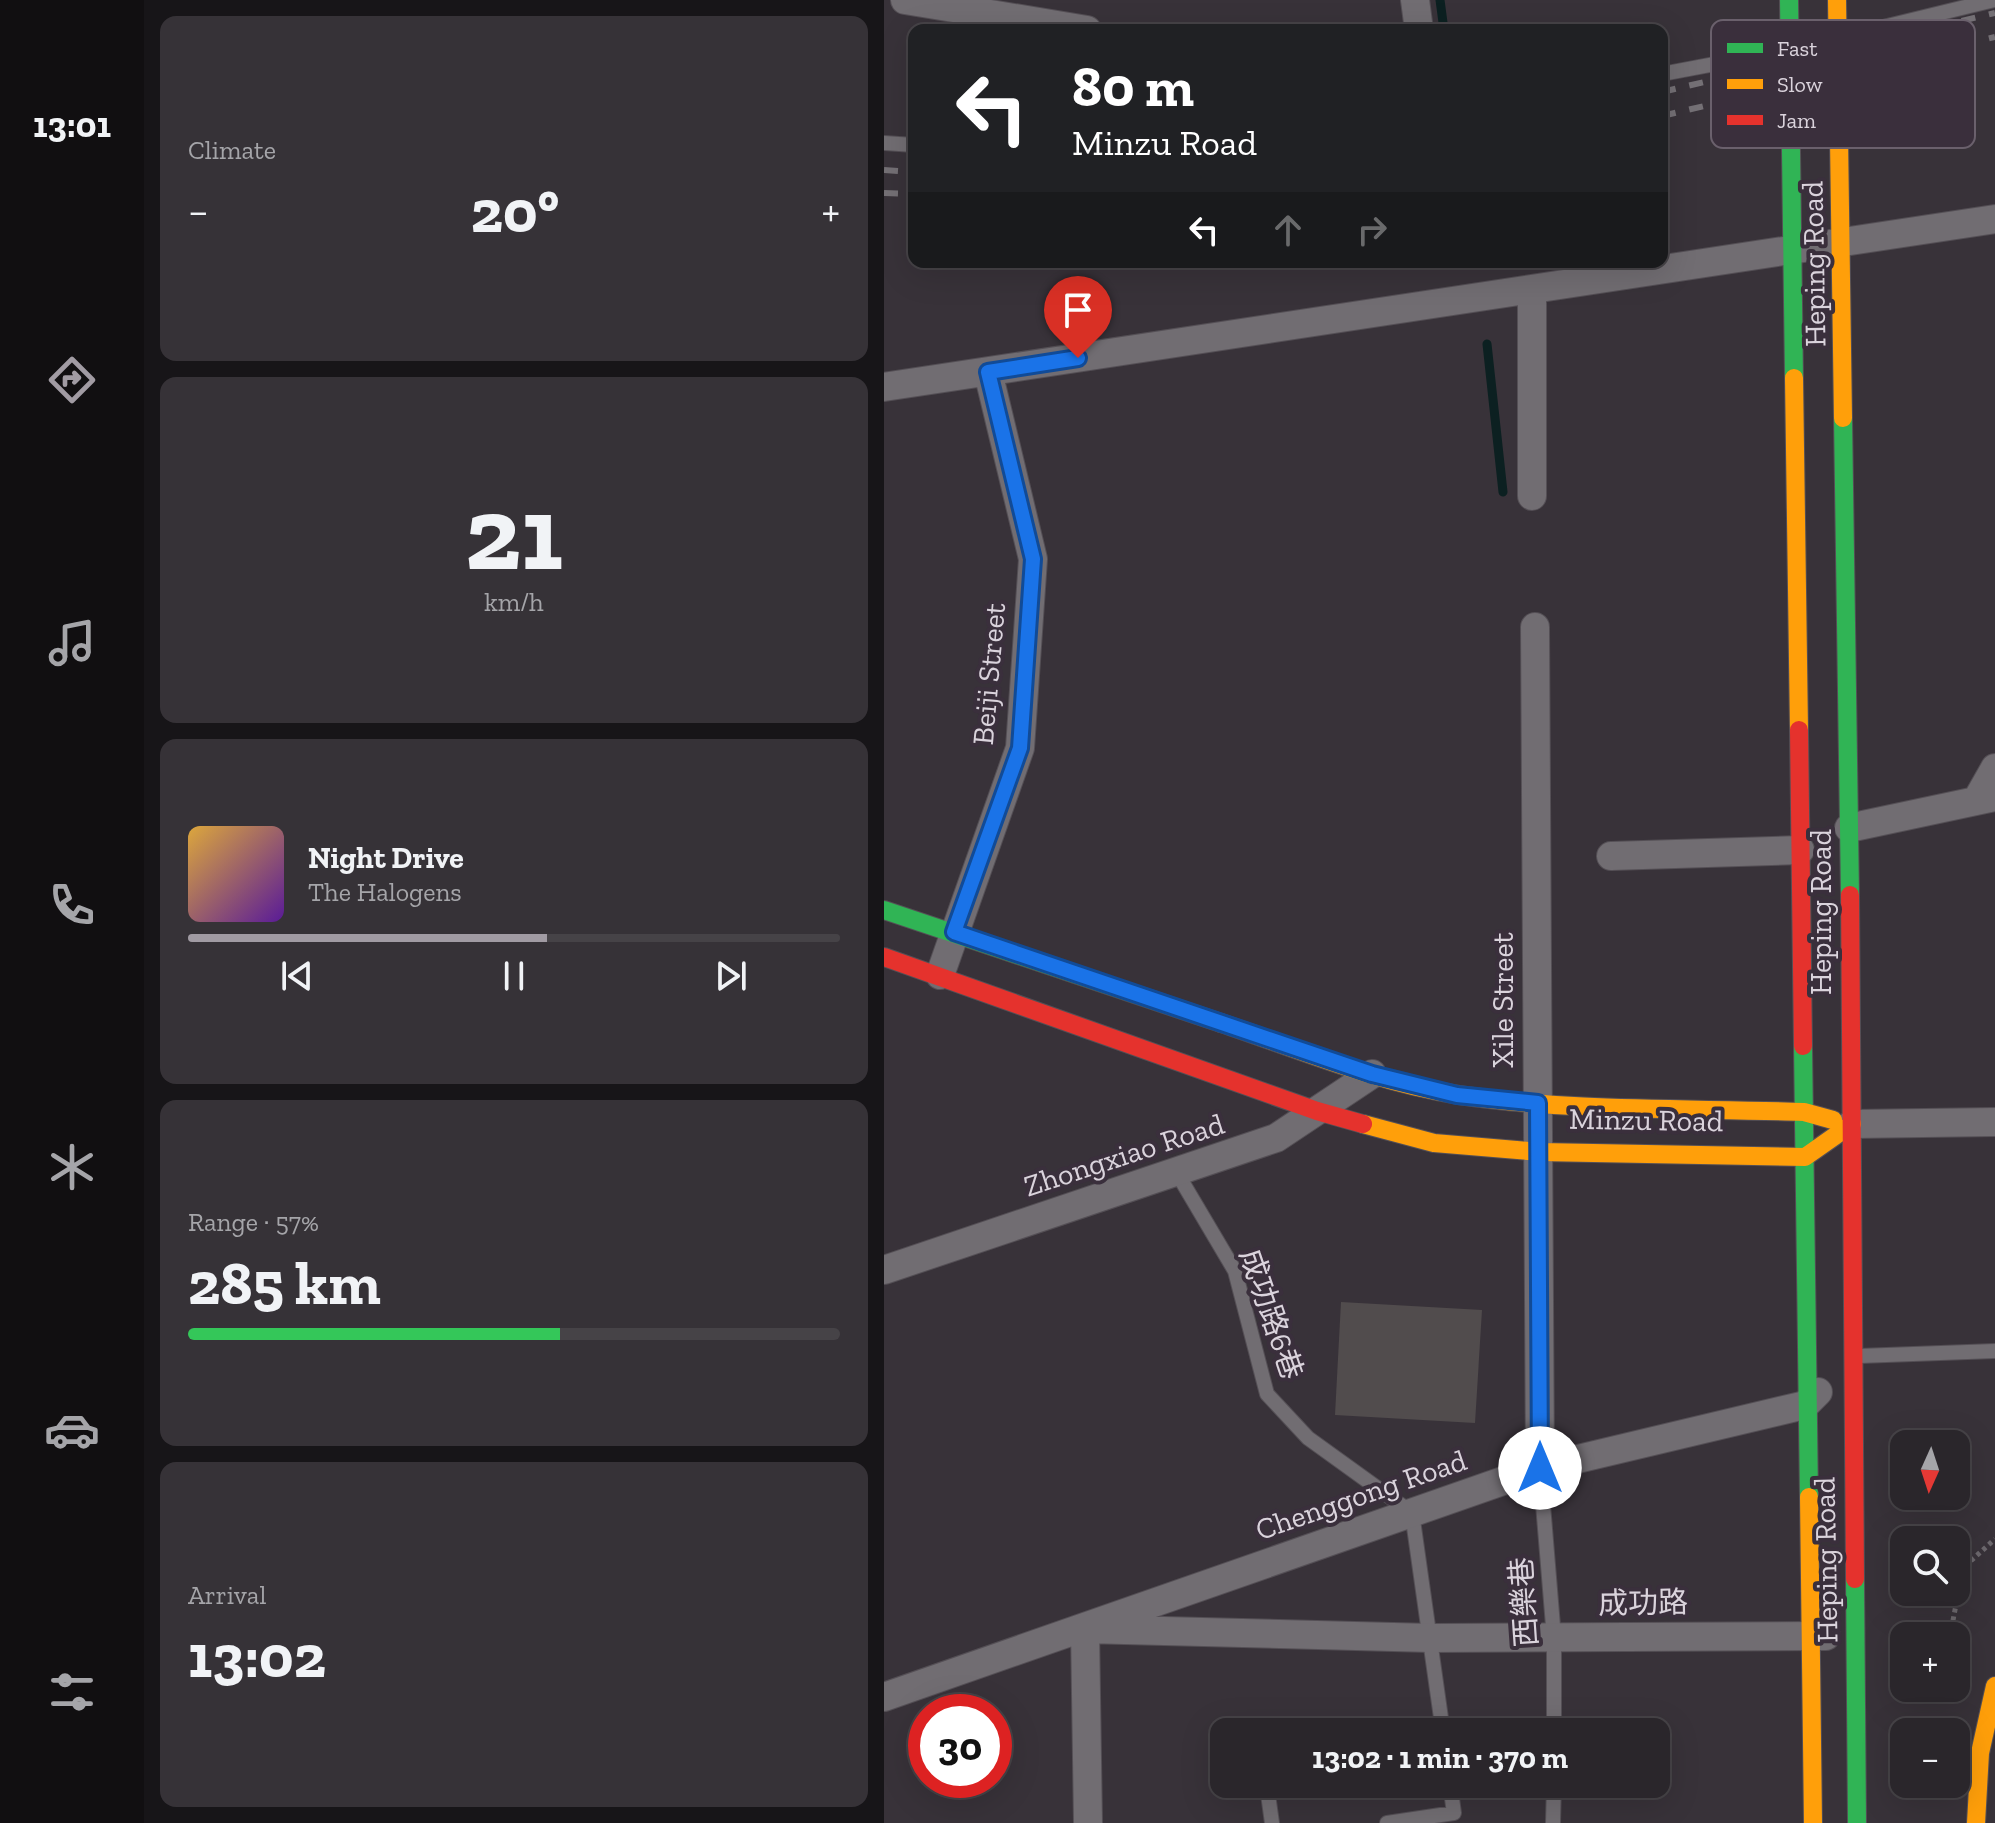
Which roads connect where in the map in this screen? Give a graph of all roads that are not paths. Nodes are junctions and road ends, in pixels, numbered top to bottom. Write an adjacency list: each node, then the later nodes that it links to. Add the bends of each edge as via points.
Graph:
1 (905, 0): 7 (street)
2 (1415, 0): 8 (street)
3 (1837, 0): 5 (main road, Heping Road)
4 (1994, 0): 6 (lane)
5 (1838, 20)
6 (1912, 20)
7 (1051, 24)
8 (1418, 24)
9 (1711, 65): 10 (lane)
10 (1668, 73)
11 (884, 143): 12 (lane)
12 (908, 145)
13 (1790, 148): 17 (main road, Heping Road)
14 (1840, 148): 16 (main road, Heping Road)
15 (1995, 219): 16 (street)
16 (1842, 243): 17 (street); 25 (main road, Heping Road)
17 (1791, 251): 18 (street); 26 (main road, Heping Road)
18 (1532, 291): 19 (street); 21 (street)
19 (988, 372): 20 (street); 29 (street, Beiji Street, via 1033,559 1020,748)
20 (884, 387)
21 (1532, 496)
22 (1535, 627): 33 (street, Xile Street)
23 (1995, 768): 24 (street)
24 (1987, 798): 25 (street)
25 (1849, 828): 37 (main road, Heping Road)
26 (1800, 850): 27 (street); 35 (main road, Heping Road)
27 (1611, 856)
28 (884, 910): 29 (main road, Minzu Road)
29 (954, 932): 31 (street, Beiji Street); 32 (main road, Minzu Road)
30 (884, 957): 31 (main road, Minzu Road)
31 (940, 975): 34 (main road, Minzu Road)
32 (1372, 1074): 33 (main road, Minzu Road, via 1457,1095); 34 (street, Zhongxiao Road)
33 (1538, 1103): 35 (main road, Minzu Road); 38 (street, Xile Street)
34 (1317, 1111): 38 (main road, Minzu Road, via 1434,1143); 40 (street, Zhongxiao Road, via 1276,1138)
35 (1804, 1112): 37 (main road, Minzu Road); 39 (main road, Heping Road)
36 (1995, 1122): 37 (street, Minzu Road)
37 (1852, 1124): 39 (main road); 43 (main road, Heping Road)
38 (1540, 1152): 39 (main road, Minzu Road); 45 (street, Xile Street)
39 (1805, 1157): 44 (main road, Heping Road)
40 (1177, 1173): 41 (street, Zhongxiao Road); 46 (lane, 成功路6巷, via 1235,1271 1267,1394 1308,1438)
41 (884, 1270)
42 (1995, 1351): 43 (lane)
43 (1851, 1356): 44 (street); 49 (main road, Heping Road)
44 (1805, 1405): 45 (street, Chenggong Road); 48 (main road, Heping Road)
45 (1540, 1468): 46 (street, Chenggong Road); 51 (lane, 西樂巷)
46 (1412, 1513): 47 (street, Chenggong Road); 50 (lane)
47 (1085, 1629): 50 (street, 成功路); 53 (street, Chenggong Road); 59 (street)
48 (1810, 1636): 49 (street, 成功路); 51 (street, 成功路); 63 (main road, Heping Road)
49 (1855, 1636): 64 (main road, Heping Road)
50 (1431, 1638): 51 (street, 成功路); 54 (lane)
51 (1554, 1638): 55 (lane, 西樂巷)
52 (1995, 1686): 65 (main road, via 1980,1753)
53 (884, 1697)
54 (1441, 1718)
55 (1554, 1718)
56 (1269, 1798): 60 (lane)
57 (1452, 1798): 61 (lane, via 1454,1813)
58 (1554, 1798): 62 (lane)
59 (1088, 1823)
60 (1272, 1823)
61 (1387, 1823)
62 (1553, 1823)
63 (1813, 1823)
64 (1857, 1823)
65 (1976, 1823)

